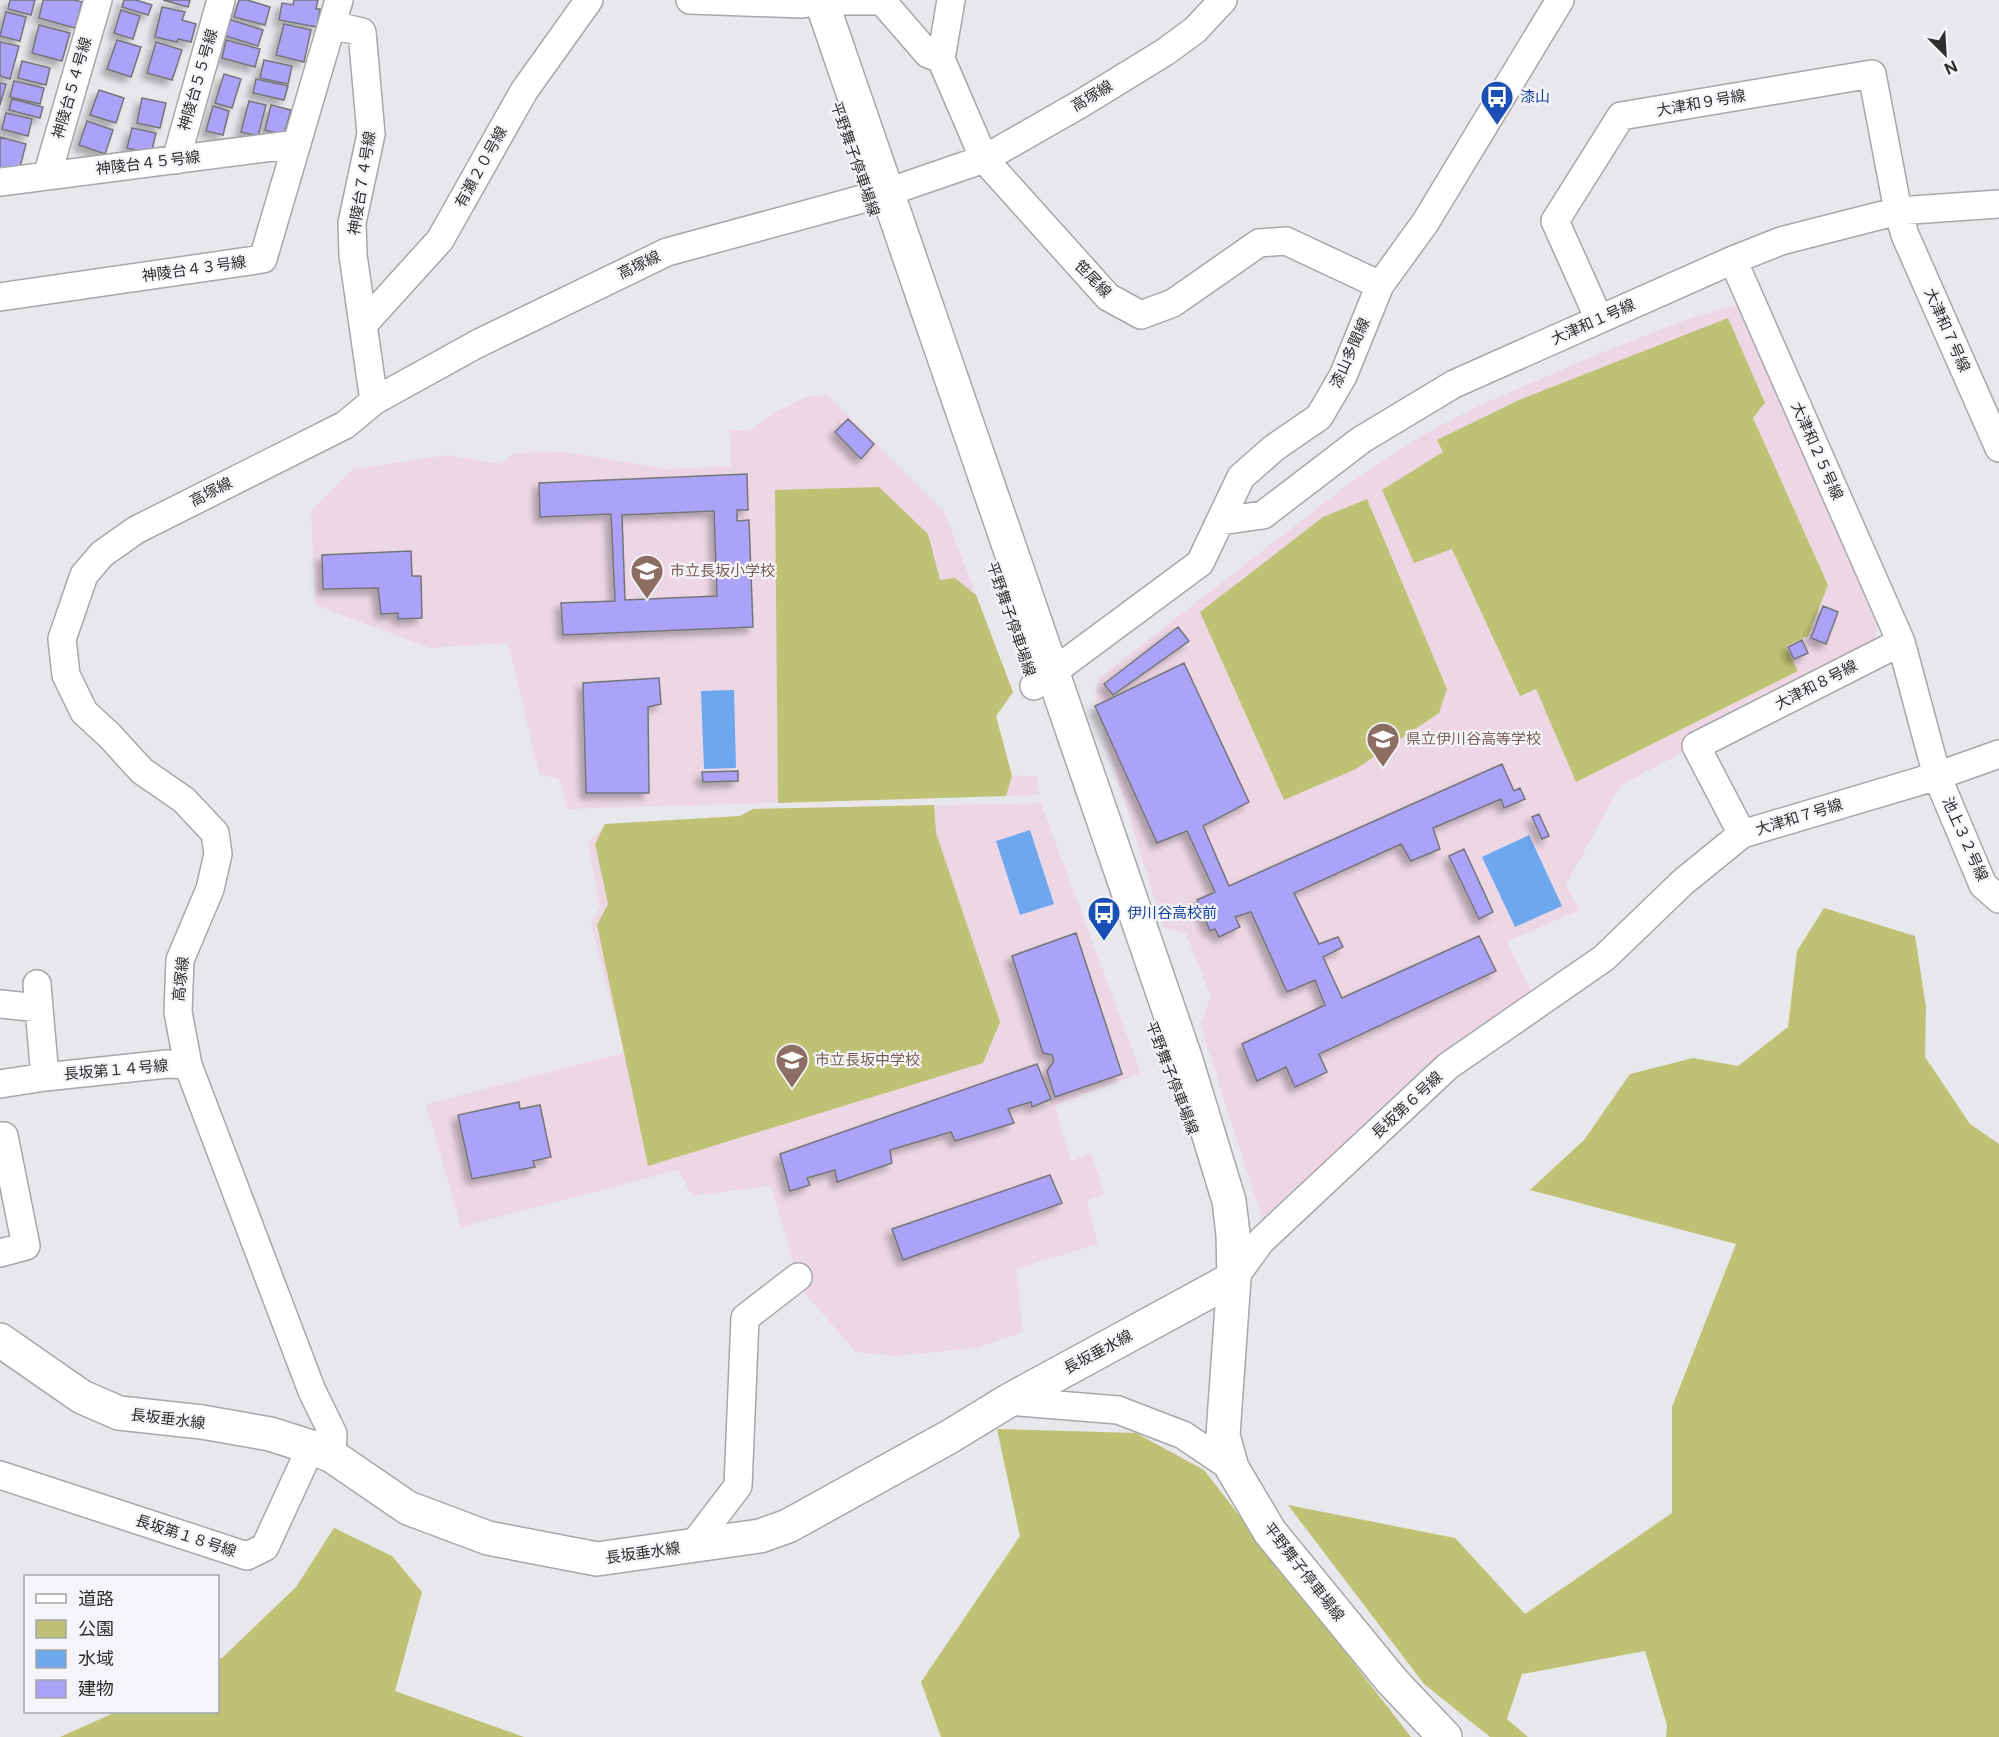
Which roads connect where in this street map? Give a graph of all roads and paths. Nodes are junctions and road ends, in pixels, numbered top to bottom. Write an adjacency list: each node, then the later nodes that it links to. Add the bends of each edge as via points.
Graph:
1 (98, 0): 14 (street, 神陵台５４号線)
2 (221, 0): 13 (street, 神陵台５５号線)
3 (589, 0): 23 (street, 有瀬２０号線, via 524,91 441,240)
4 (690, 0): 8 (street)
5 (951, 0): 10 (street)
6 (1223, 0): 12 (street, 高塚線, via 1195,30 1165,52)
7 (1560, 0): 20 (street, 漆山多聞線, via 1425,223)
8 (812, 1): 10 (street, via 882,1 927,54); 16 (main road, 平野舞子停車場線)
9 (335, 13): 11 (street, 神陵台４３号線); 23 (street, 神陵台７４号線, via 362,32 371,134 352,223)
10 (941, 59): 12 (street, 笹尾線)
11 (297, 144): 13 (street, 神陵台４５号線); 21 (street, 神陵台４３号線, via 263,259)
12 (984, 159): 16 (street, 高塚線); 20 (street, 笹尾線, via 1108,297 1141,315 1173,303 1259,243 1286,241)
13 (176, 160): 14 (street, 神陵台４５号線)
14 (47, 176): 15 (street, 神陵台４５号線)
15 (0, 182)
16 (878, 195): 24 (street, 高塚線, via 667,252 477,344); 28 (main road, 平野舞子停車場線)
17 (1999, 204): 18 (street, 大津和１号線)
18 (1898, 211): 19 (street, 大津和１号線, via 1781,241); 22 (street, 大津和９号線, via 1872,74 1621,116 1555,221); 25 (street, 大津和７号線)
19 (1733, 260): 22 (street, 大津和１号線); 27 (street, 大津和２５号線)
20 (1380, 285): 26 (street, 漆山多聞線, via 1343,376 1319,417 1274,447 1241,477)
21 (0, 297)
22 (1599, 319): 26 (street, 大津和１号線, via 1454,384 1361,440 1263,514)
23 (363, 325): 24 (street, 神陵台７４号線)
24 (374, 401): 35 (street, 高塚線, via 345,425 136,530 102,554 84,575 62,639 66,675 84,712 142,771 184,800 215,833 218,854 210,889 180,960 178,1012)
25 (1999, 448)
26 (1220, 521): 28 (street, 漆山多聞線, via 1200,563)
27 (1901, 642): 30 (street); 31 (street, 大津和８号線, via 1696,746)
28 (1043, 679): 41 (main road, 平野舞子停車場線, via 1166,1064 1233,1234)
29 (1999, 754): 30 (street, 大津和７号線)
30 (1937, 776): 31 (street, 大津和７号線); 32 (street, 池上３２号線, via 1983,885)
31 (1742, 834): 33 (street, 大津和７号線, via 1683,882)
32 (1999, 899)
33 (1604, 958): 41 (street, 長坂第６号線, via 1448,1066 1260,1241)
34 (0, 1004): 36 (street, 長坂第１４号線, via 38,996)
35 (188, 1065): 36 (street, 長坂第１４号線); 44 (street, 高塚線, via 312,1391 333,1434)
36 (45, 1077): 37 (street, 長坂第１４号線)
37 (0, 1084)
38 (0, 1136): 39 (street, via 4,1136 26,1246)
39 (0, 1253)
40 (798, 1277): 47 (street, via 745,1318 738,1486)
41 (1234, 1278): 43 (main road, 長坂垂水線); 45 (main road, 平野舞子停車場線, via 1223,1435)
42 (0, 1340): 44 (main road, 長坂垂水線, via 82,1397 119,1413 270,1434)
43 (1008, 1401): 45 (street, via 1118,1410 1184,1435); 47 (main road, 長坂垂水線, via 788,1526 760,1536)
44 (322, 1451): 46 (street, 長坂第１８号線, via 265,1547 247,1556); 47 (main road, 長坂垂水線, via 408,1509 488,1538 597,1559)
45 (1232, 1468): 48 (main road, 平野舞子停車場線, via 1270,1533 1392,1681)
46 (0, 1475)
47 (693, 1545)
48 (1445, 1737)

